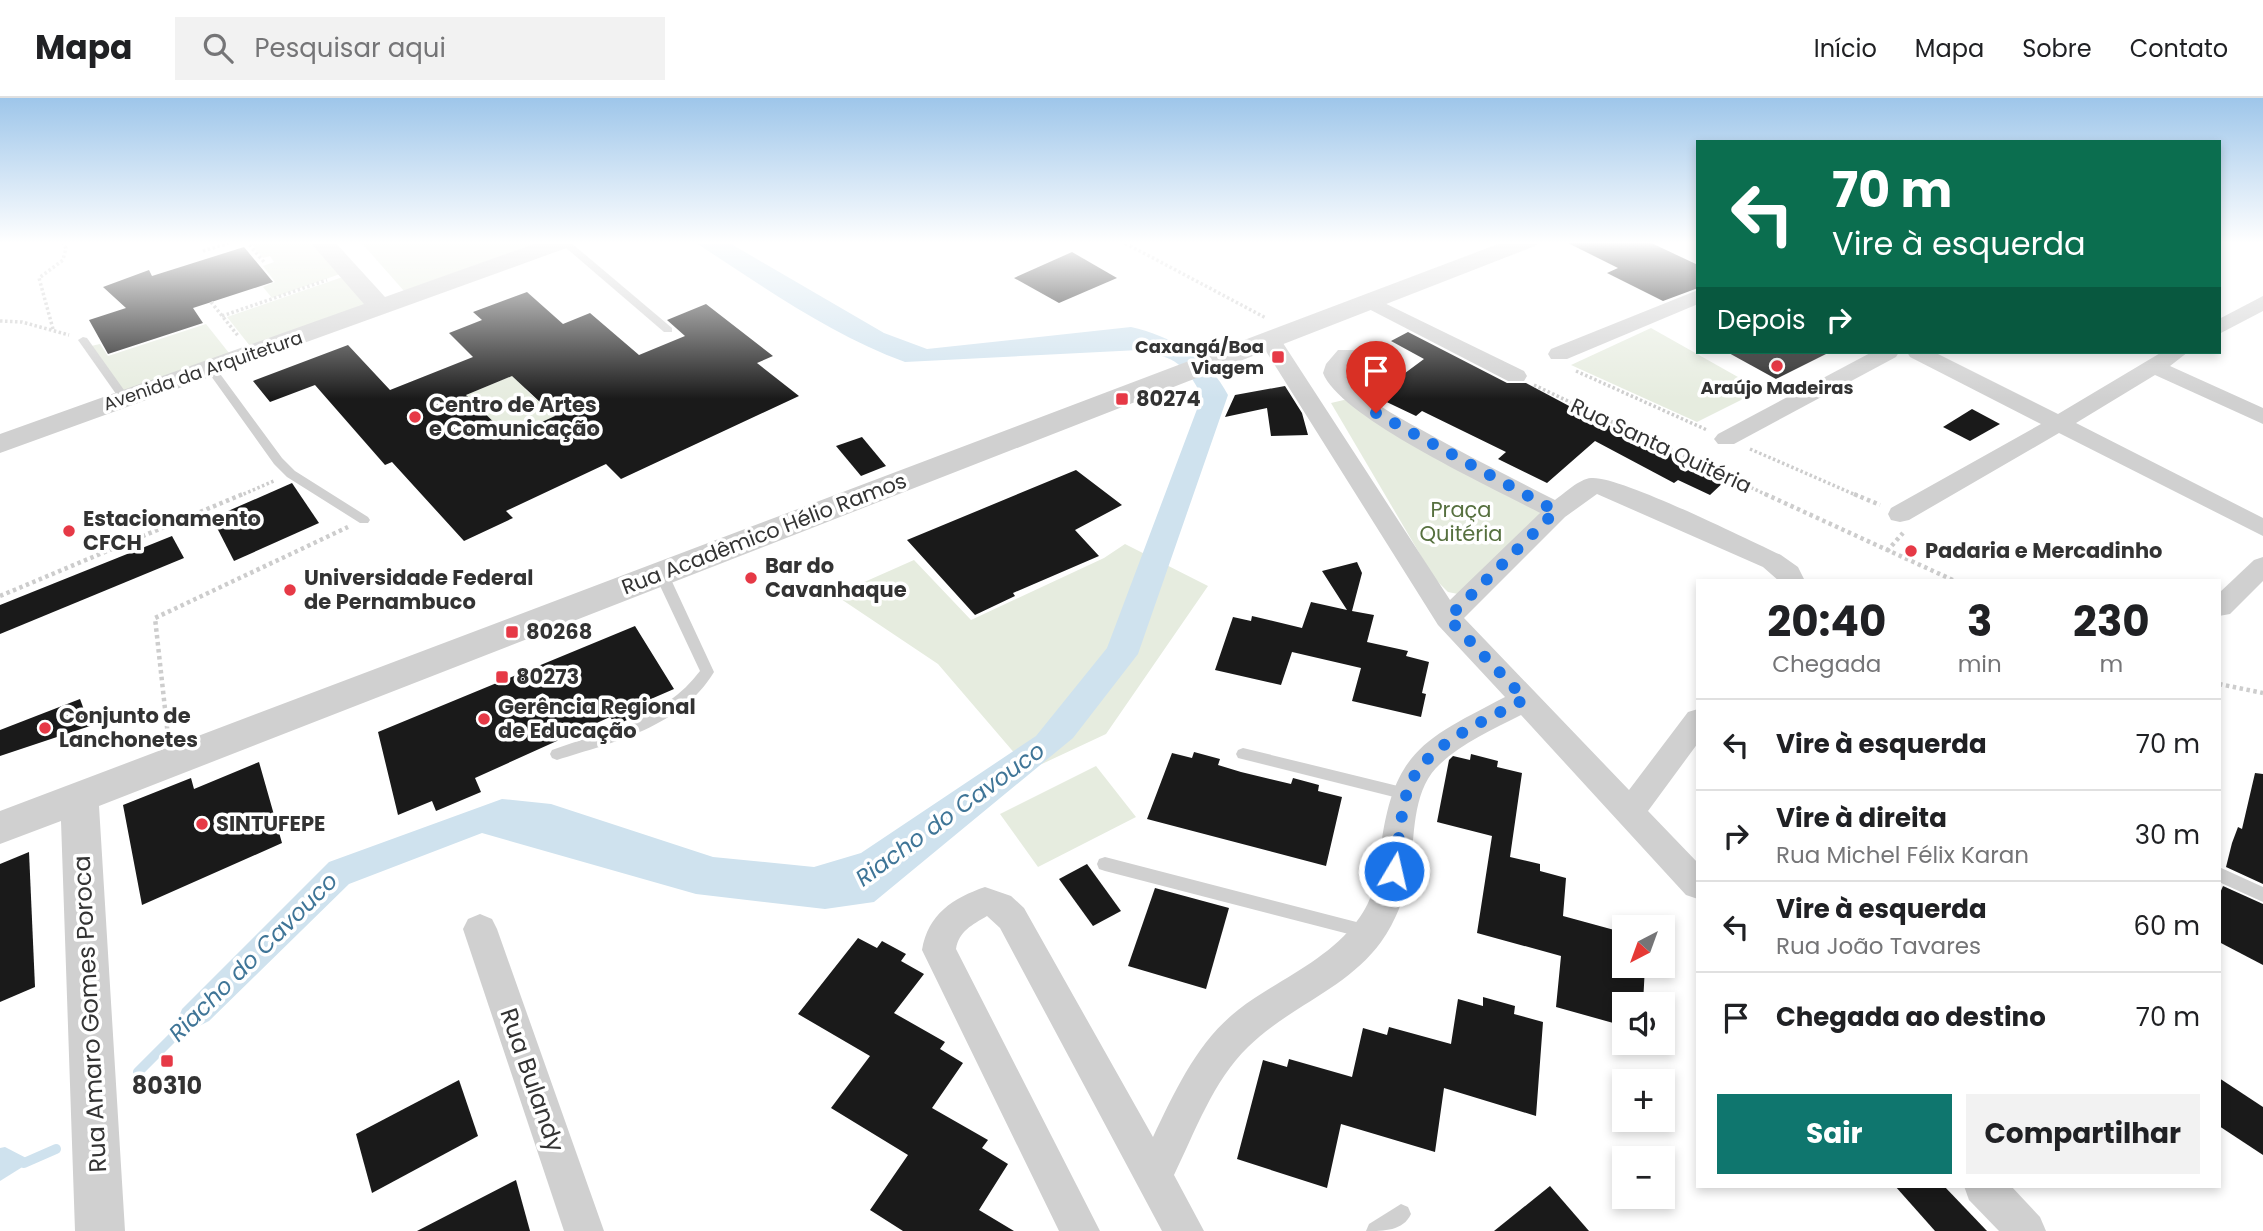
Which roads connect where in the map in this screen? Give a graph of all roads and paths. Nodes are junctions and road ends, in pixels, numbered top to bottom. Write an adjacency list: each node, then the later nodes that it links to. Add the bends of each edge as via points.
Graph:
1 (43, 294): 19 (path)
2 (287, 294): 15 (path)
3 (368, 294): 13 (street)
4 (420, 294): 13 (street, Avenida da Arquitetura)
5 (626, 294): 20 (lane)
6 (1210, 294): 21 (path)
7 (1391, 294): 10 (street, Rua Acadêmico Hélio Ramos)
8 (1696, 297): 24 (street)
9 (211, 302): 15 (path)
10 (1370, 302): 21 (street, Rua Acadêmico Hélio Ramos); 31 (street)
11 (2263, 302): 14 (street)
12 (2221, 306): 14 (street)
13 (381, 308): 23 (street, Avenida da Arquitetura)
14 (2241, 315): 17 (street); 18 (street)
15 (222, 316): 23 (path)
16 (0, 321): 19 (path)
17 (2263, 324)
18 (2221, 327)
19 (53, 329): 22 (path)
20 (668, 330)
21 (1281, 336): 43 (street, Rua Acadêmico Hélio Ramos); 48 (street)
22 (83, 340): 32 (lane)
23 (253, 354): 30 (street, Avenida da Arquitetura)
24 (1559, 354)
25 (1884, 354): 35 (street)
26 (1922, 354): 34 (street)
27 (2174, 354): 29 (street)
28 (1346, 355): 38 (street, via 1334,372 1346,393)
29 (2153, 366): 33 (street); 34 (street)
30 (211, 369): 32 (street, Avenida da Arquitetura); 37 (lane)
31 (1516, 376): 45 (path, Rua Santa Quitéria)
32 (125, 399): 36 (street, Avenida da Arquitetura)
33 (2263, 417)
34 (2058, 424): 39 (street); 41 (street)
35 (1726, 439)
36 (0, 444)
37 (291, 474): 40 (lane); 46 (path)
38 (1556, 511): 44 (street, via 1593,485 1613,490 1772,561); 48 (street)
39 (1900, 513)
40 (364, 520): 55 (path, via 155,618)
41 (2263, 528)
42 (2263, 566): 47 (street)
43 (661, 573): 53 (lane, via 707,672 665,715); 55 (street, Rua Acadêmico Hélio Ramos)
44 (1790, 577)
45 (1951, 579)
46 (0, 596)
47 (2221, 607)
48 (1448, 618): 51 (street)
49 (2221, 684): 50 (path)
50 (2263, 693)
51 (1525, 699): 56 (street, via 1441,747 1417,770); 58 (street)
52 (1696, 723): 58 (street)
53 (556, 754)
54 (1243, 754): 56 (lane)
55 (170, 763): 57 (street, Rua Acadêmico Hélio Ramos)
56 (1406, 793): 65 (street, via 1391,892)
57 (79, 797): 59 (street, Rua Acadêmico Hélio Ramos); 69 (street, Rua Amaro Gomes Poroca)
58 (1630, 812): 62 (street)
59 (0, 828)
60 (1105, 864): 65 (lane)
61 (2221, 875): 63 (lane)
62 (1696, 883)
63 (2263, 895)
64 (480, 929): 70 (street, Rua Bulandy)
65 (1369, 932): 66 (street, via 1234,1036 1210,1066)
66 (1153, 1177): 71 (street, via 1012,918 999,905 985,901 949,921 940,935 939,950); 72 (street)
67 (1985, 1188): 74 (street)
68 (1401, 1214): 73 (lane)
69 (100, 1231)
70 (584, 1231)
71 (1080, 1231)
72 (1184, 1231)
73 (1376, 1231)
74 (2026, 1231)

